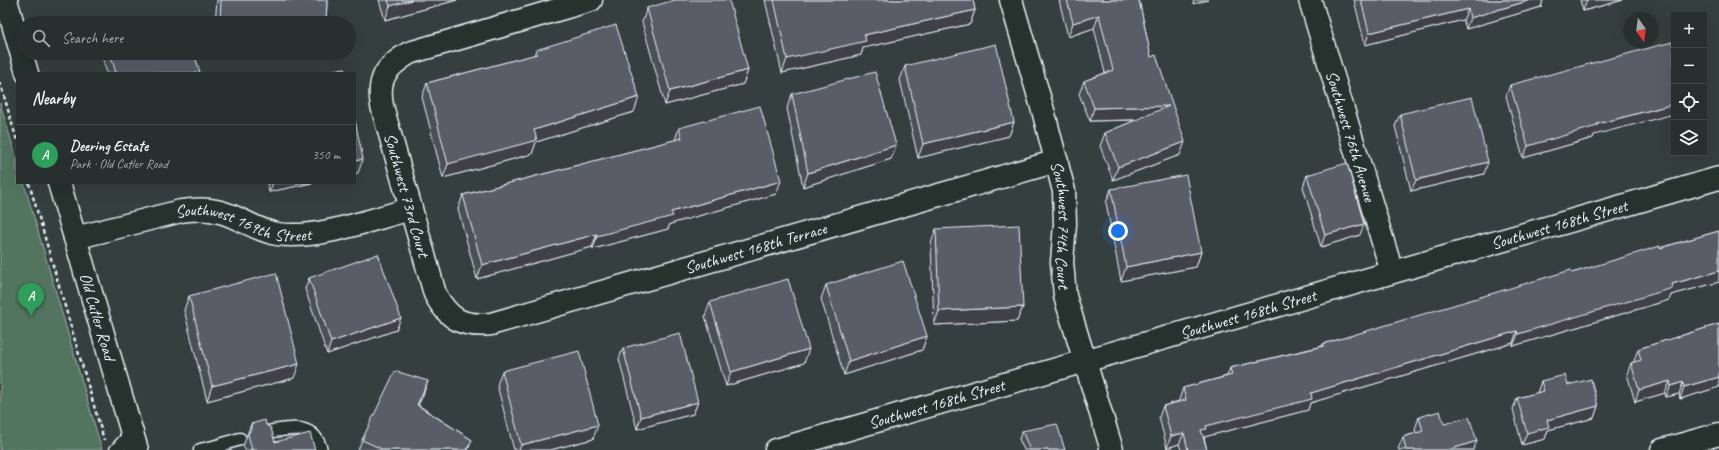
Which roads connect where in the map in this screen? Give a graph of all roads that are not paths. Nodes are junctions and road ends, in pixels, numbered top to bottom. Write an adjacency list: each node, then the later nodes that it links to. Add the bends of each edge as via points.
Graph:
1 (6, 0): 5 (street)
2 (591, 0): 11 (street, Southwest 73rd Court, via 426,47 409,53 389,67 380,86 380,96)
3 (1012, 0): 8 (street, Southwest 74th Court)
4 (1310, 0): 13 (street, Southwest 76th Avenue)
5 (16, 35)
6 (23, 60): 7 (street)
7 (27, 72)
8 (1057, 161): 14 (street, Southwest 168th Terrace, via 492,324 471,324); 15 (street, Southwest 74th Court, via 1066,206 1062,262 1064,284 1069,313)
9 (1719, 178): 13 (street, Southwest 168th Street)
10 (59, 184): 12 (street, Old Cutler Road)
11 (411, 209): 12 (street, Southwest 169th Street, via 325,231 290,235 262,230 220,212 196,209); 14 (street, Southwest 73rd Court, via 435,294 443,308)
12 (75, 238): 19 (street, Old Cutler Road)
13 (1392, 272): 15 (street, Southwest 168th Street)
14 (454, 319)
15 (1084, 362): 21 (street, Southwest 168th Street); 25 (street, Southwest 74th Court)
16 (268, 432): 24 (lane, via 289,428 307,430 316,437)
17 (1719, 434): 26 (street)
18 (240, 439): 20 (lane)
19 (134, 441): 22 (lane)
20 (218, 448): 23 (lane)
21 (781, 449)
22 (116, 450)
23 (200, 450)
24 (321, 450)
25 (1112, 450)
26 (1662, 450)

